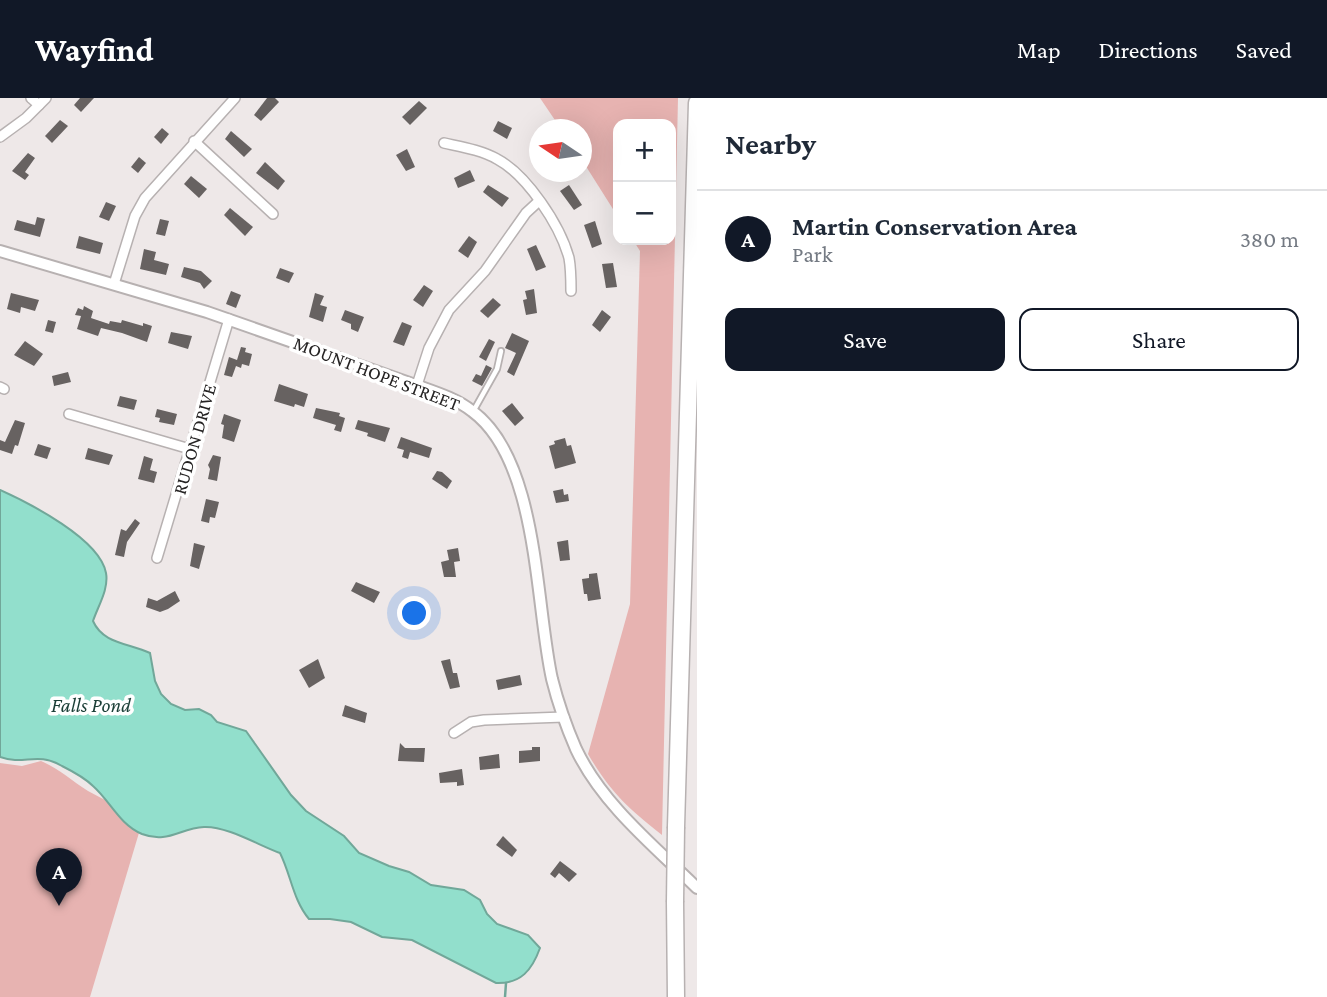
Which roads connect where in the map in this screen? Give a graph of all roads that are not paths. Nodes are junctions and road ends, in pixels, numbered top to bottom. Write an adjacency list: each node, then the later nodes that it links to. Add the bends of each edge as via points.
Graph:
1 (31, 98): 5 (street)
2 (46, 98): 5 (street)
3 (234, 98): 7 (street)
4 (697, 103): 24 (highway, bridge, via 676,827)
5 (39, 106): 6 (street)
6 (0, 137)
7 (194, 141): 10 (street); 12 (street, via 145,198)
8 (444, 143): 9 (street, via 496,158)
9 (539, 201): 13 (street, via 562,239); 16 (street, via 449,310)
10 (273, 214)
11 (0, 251): 12 (street, MOUNT HOPE STREET)
12 (114, 284): 14 (street, MOUNT HOPE STREET)
13 (571, 291)
14 (229, 319): 16 (street, MOUNT HOPE STREET); 19 (street, RUDON DRIVE)
15 (501, 351): 17 (lane, via 497,369)
16 (417, 385): 17 (street, MOUNT HOPE STREET)
17 (473, 411): 21 (street, MOUNT HOPE STREET, via 500,442 516,474 552,678)
18 (69, 414): 19 (street)
19 (190, 449): 20 (street, RUDON DRIVE)
20 (157, 558)
21 (564, 718): 22 (street, via 484,720); 23 (street, MOUNT HOPE STREET, via 577,751 600,788)
22 (454, 733)
23 (697, 888)
24 (676, 997)

